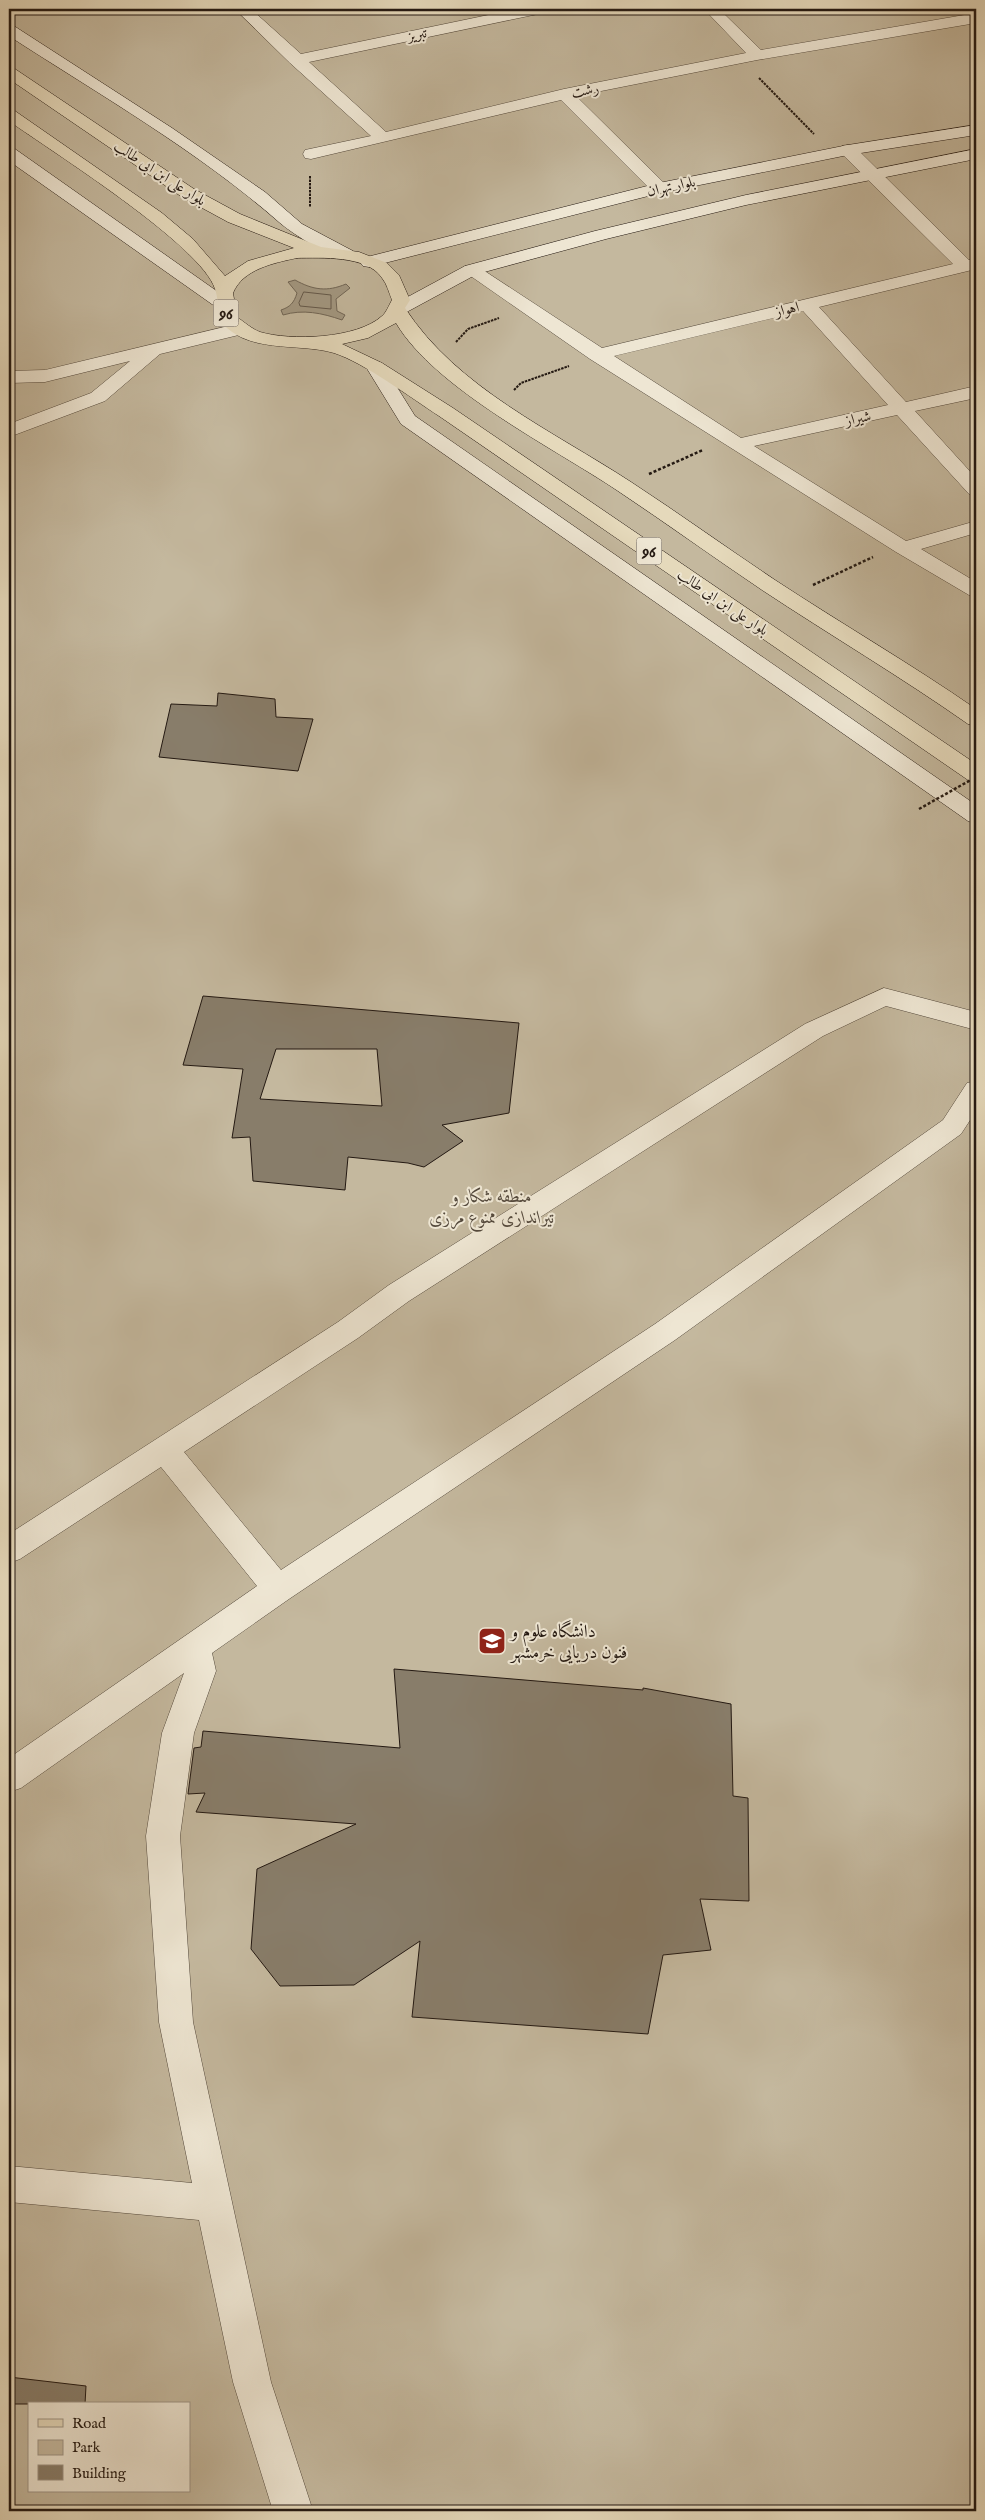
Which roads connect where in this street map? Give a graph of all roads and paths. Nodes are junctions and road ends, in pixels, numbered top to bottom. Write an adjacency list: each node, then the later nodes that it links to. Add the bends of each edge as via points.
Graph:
1 (242, 9): 7 (street)
2 (538, 9): 7 (street, تبریز)
3 (711, 9): 6 (street)
4 (976, 18): 6 (street, رشت)
5 (9, 29): 19 (street, via 166,131 259,196)
6 (749, 57): 9 (street, رشت); 13 (path, via 785,107)
7 (296, 60): 12 (street)
8 (9, 72): 20 (main road, بلوار علی ابن ابی طالب / 96, via 188,193 234,218)
9 (564, 94): 12 (street, رشت); 18 (street)
10 (9, 114): 25 (main road, 96, via 148,210 190,244 213,269)
11 (976, 130): 13 (street, بلوار تهران)
12 (383, 138): 15 (street, رشت)
13 (840, 151): 17 (street); 18 (street, بلوار تهران)
14 (9, 153): 25 (street)
15 (310, 154): 19 (path, via 310,210)
16 (976, 154): 17 (street, بلوار تهران)
17 (873, 173): 23 (street); 24 (street, بلوار تهران, via 610,232)
18 (659, 188): 22 (street, بلوار تهران)
19 (296, 228): 21 (street)
20 (323, 253): 21 (main road, 96); 25 (main road, 96, via 297,253 258,263 234,277)
21 (347, 255): 22 (main road, 96)
22 (369, 262): 27 (main road, 96, via 386,271 397,283 401,296)
23 (971, 265): 26 (street, اهواز)
24 (471, 270): 27 (street, بلوار تهران); 31 (street)
25 (223, 296): 28 (main road, 96, via 228,317)
26 (807, 305): 31 (street, اهواز); 37 (street)
27 (397, 310): 29 (main road, 96, via 385,323 366,334); 36 (main road, 96, via 401,322 414,339)
28 (241, 329): 29 (main road, 96, via 286,343); 30 (street)
29 (314, 344): 33 (main road, بلوار علی ابن ابی طالب / 96, via 340,349)
30 (156, 349): 34 (street, via 45,376); 38 (street, via 98,397)
31 (597, 355): 39 (street)
32 (575, 364): 36 (path, via 521,383)
33 (375, 367): 49 (main road, بلوار علی ابن ابی طالب / 96); 51 (street, via 408,420)
34 (9, 377)
35 (976, 392): 37 (street, شیراز)
36 (499, 406): 41 (main road, 96)
37 (903, 408): 39 (street, شیراز); 42 (street)
38 (9, 431)
39 (739, 444): 44 (street)
40 (704, 450): 41 (path)
41 (623, 486): 47 (main road, 96)
42 (976, 490)
43 (976, 526): 44 (street)
44 (903, 548): 46 (street)
45 (875, 556): 47 (path)
46 (976, 591)
47 (788, 598): 48 (main road, 96)
48 (976, 719)
49 (976, 776): 50 (path, bridge)
50 (919, 809)
51 (976, 816)
52 (976, 1021): 54 (street, via 884,997 814,1030 399,1293 348,1330)
53 (976, 1090): 56 (street, via 952,1126 665,1332)
54 (164, 1449): 55 (street); 56 (street)
55 (9, 1550)
56 (278, 1590): 57 (street)
57 (196, 1647): 58 (street); 60 (street, via 200,1670 178,1733 164,1836 176,2022)
58 (9, 1777)
59 (9, 2184): 60 (street)
60 (214, 2203): 61 (street, via 252,2382)
61 (293, 2511)

